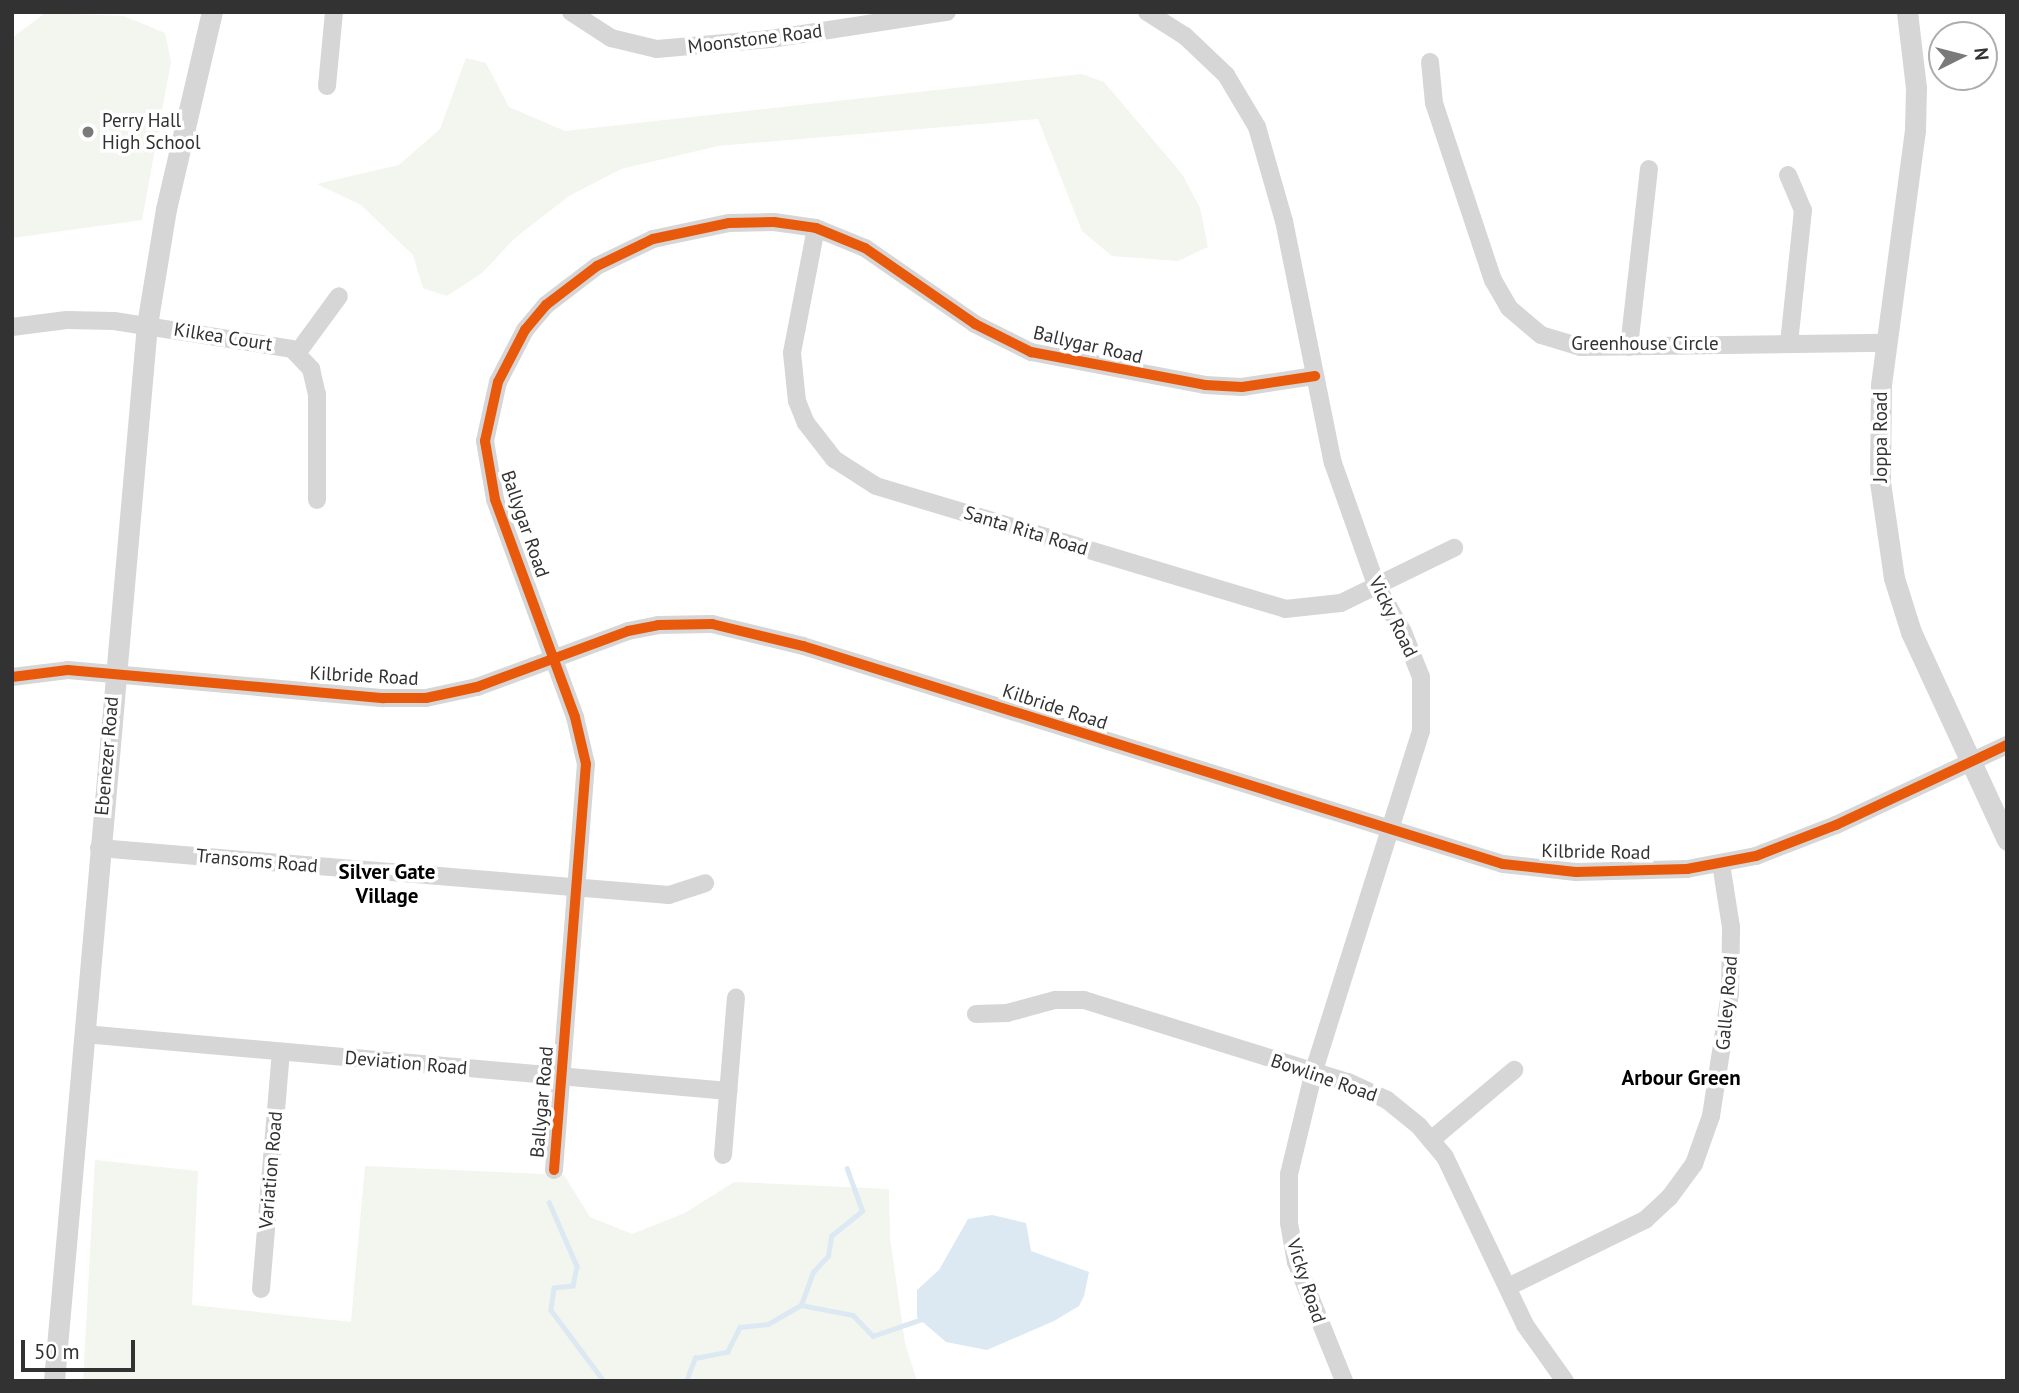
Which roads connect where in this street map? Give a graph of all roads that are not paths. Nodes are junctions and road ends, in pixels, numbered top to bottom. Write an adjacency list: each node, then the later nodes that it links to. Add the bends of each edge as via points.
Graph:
1 (212, 12): 14 (street, Ebenezer Road, via 166,209)
2 (334, 12): 9 (street)
3 (571, 12): 7 (street, Moonstone Road, via 611,38 657,49)
4 (947, 12): 7 (street, Moonstone Road)
5 (1147, 12): 20 (street, Vicky Road, via 1185,36 1226,75 1257,127 1284,221)
6 (1907, 12): 17 (street, Joppa Road, via 1916,88 1914,130)
7 (838, 21)
8 (1430, 62): 18 (street, Greenhouse Circle, via 1434,103 1493,280 1508,308 1522,323 1560,343)
9 (327, 86)
10 (1649, 169): 18 (street)
11 (1788, 174): 16 (street, via 1803,210)
12 (816, 229): 20 (street, Ballygar Road, via 884,259 975,324 1031,352 1205,385 1242,387); 23 (street, Santa Rita Road, via 796,318 792,377 806,423 821,445 852,474 876,486 1271,606 1314,609); 24 (street, Ballygar Road, via 754,221 653,239 622,251 568,285 525,330 498,382 485,441 495,499)
13 (339, 296): 19 (street, Kilkea Court)
14 (148, 325): 15 (street, Kilkea Court, via 92,320); 19 (street, Kilkea Court, via 281,345); 25 (street, Ebenezer Road)
15 (12, 327)
16 (1790, 343): 17 (street, Greenhouse Circle); 18 (street, Greenhouse Circle)
17 (1886, 343): 28 (street, Joppa Road, via 1880,482 1894,579 1911,632)
18 (1629, 347)
19 (298, 352): 21 (street, Kilkea Court, via 311,369 317,394)
20 (1315, 376): 23 (street, Vicky Road, via 1333,463)
21 (317, 500)
22 (1454, 548): 23 (street, Santa Rita Road)
23 (1377, 587): 29 (street, Vicky Road, via 1412,651 1422,693 1423,720)
24 (553, 658): 25 (street, Kilbride Road, via 477,687 426,698); 29 (street, Kilbride Road, via 658,625 734,628); 34 (street, Ballygar Road, via 586,764)
25 (114, 674): 26 (street, Kilbride Road, via 46,671); 31 (street, Ebenezer Road)
26 (12, 677)
27 (2007, 746): 28 (street, Kilbride Road)
28 (1971, 762): 30 (street, Joppa Road); 32 (street, Kilbride Road, via 1799,841)
29 (1390, 829): 32 (street, Kilbride Road, via 1503,864 1546,871 1668,870); 40 (street, Vicky Road)
30 (2007, 841)
31 (99, 848): 34 (street, Transoms Road); 37 (street, Ebenezer Road)
32 (1721, 864): 46 (street, Galley Road, via 1731,927 1730,993 1712,1116 1693,1164 1669,1198 1645,1220)
33 (705, 883): 34 (street, Transoms Road, via 669,895)
34 (578, 888): 41 (street, Ballygar Road)
35 (736, 998): 42 (street)
36 (976, 1014): 40 (street, Bowline Road, via 1007,1013 1055,1000 1084,1000)
37 (84, 1034): 38 (street, Deviation Road); 48 (street, Ebenezer Road)
38 (281, 1052): 41 (street, Deviation Road); 47 (street, Variation Road)
39 (1514, 1070): 43 (street)
40 (1314, 1071): 43 (street, Bowline Road, via 1387,1100); 49 (street, Vicky Road, via 1289,1174 1289,1223 1308,1300)
41 (562, 1077): 42 (street, Deviation Road); 45 (street, Ballygar Road)
42 (728, 1091): 44 (street)
43 (1432, 1140): 46 (street, Bowline Road, via 1456,1176)
44 (723, 1154)
45 (554, 1170)
46 (1508, 1287): 50 (street, Bowline Road, via 1525,1325)
47 (261, 1289)
48 (54, 1381)
49 (1344, 1381)
50 (1565, 1381)

